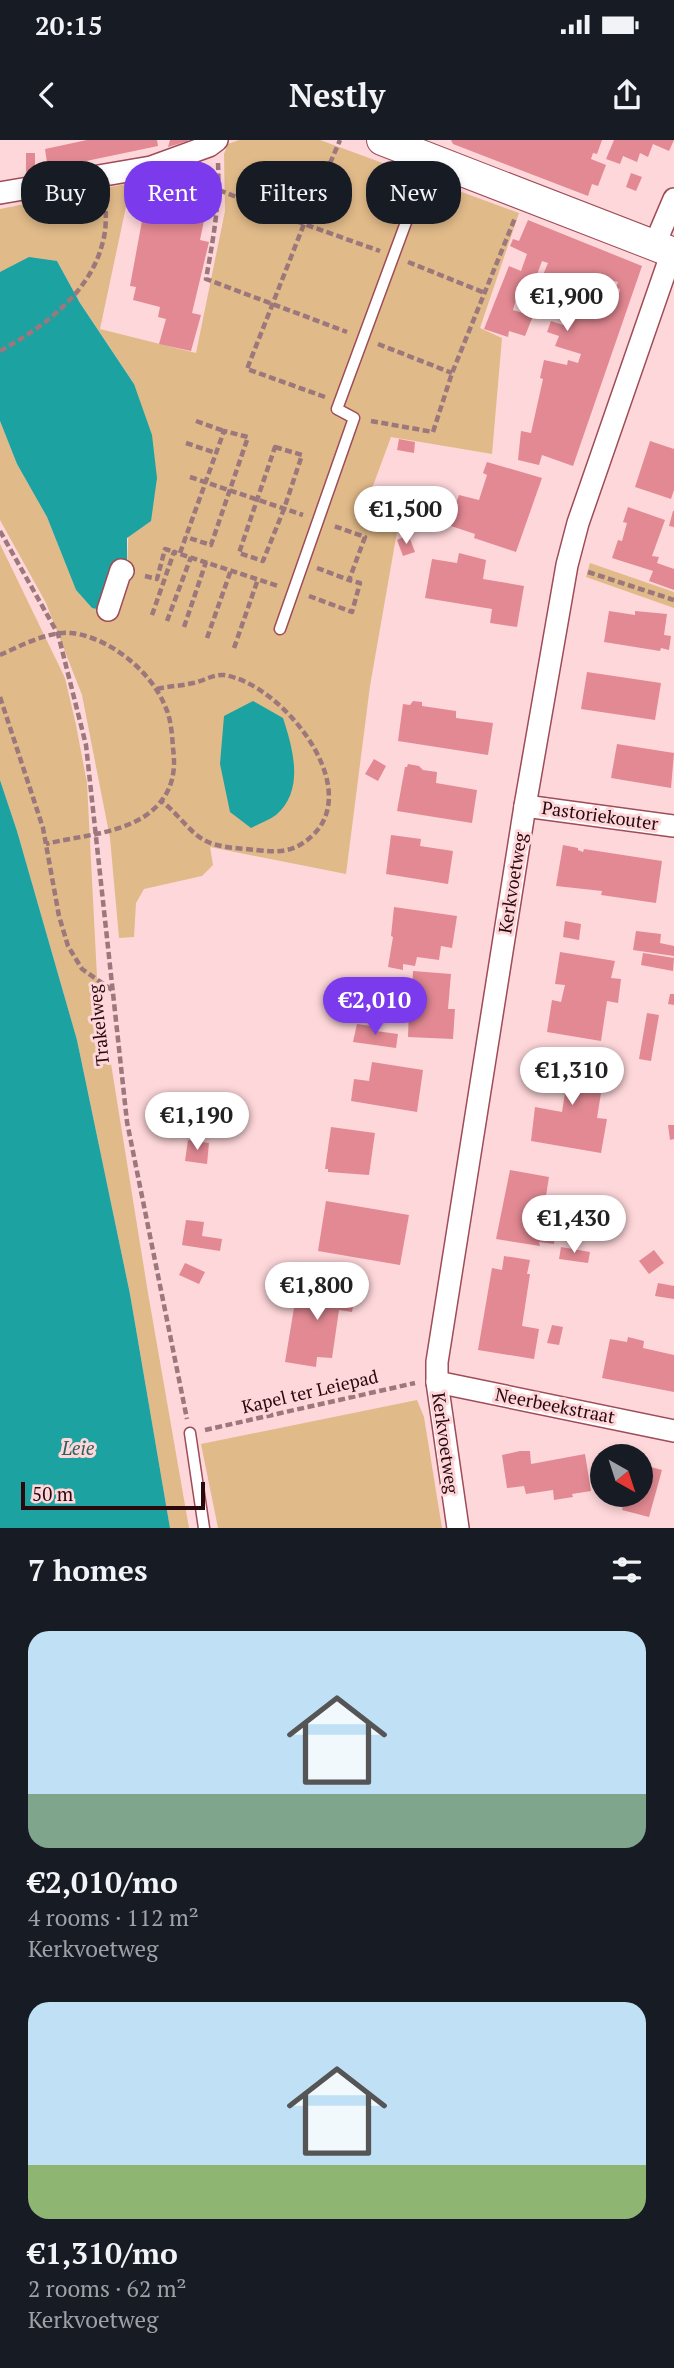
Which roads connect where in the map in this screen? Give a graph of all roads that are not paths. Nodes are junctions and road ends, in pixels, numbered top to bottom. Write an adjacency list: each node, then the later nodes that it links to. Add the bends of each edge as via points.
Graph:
1 (216, 140): 4 (street, via 151,167)
2 (382, 140): 3 (street)
3 (422, 150): 6 (street); 9 (lane, via 394,256 337,409 354,418)
4 (0, 193)
5 (674, 199): 6 (street, Kerkvoetweg)
6 (666, 250): 10 (street, Kerkvoetweg, via 567,565)
7 (123, 571): 8 (street)
8 (108, 610)
9 (279, 629)
10 (525, 806): 11 (street, Pastoriekouter); 12 (street, Kerkvoetweg)
11 (674, 827)
12 (437, 1382): 13 (street, Neerbeekstraat); 16 (street, Kerkvoetweg)
13 (674, 1431)
14 (190, 1433): 15 (lane)
15 (204, 1528)
16 (458, 1528)

